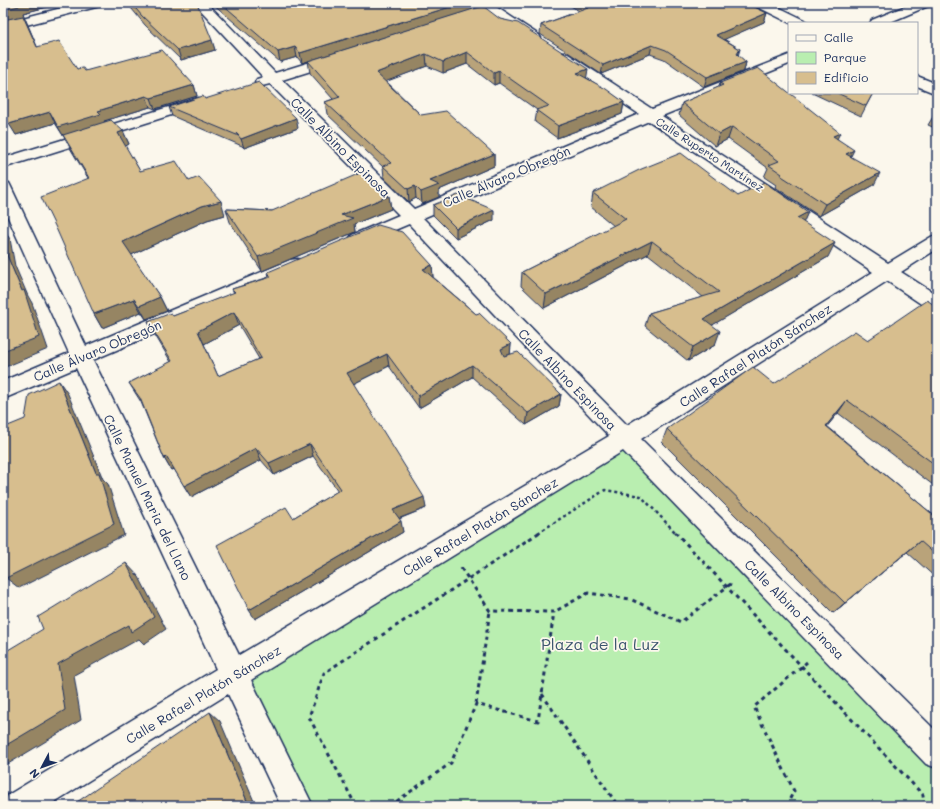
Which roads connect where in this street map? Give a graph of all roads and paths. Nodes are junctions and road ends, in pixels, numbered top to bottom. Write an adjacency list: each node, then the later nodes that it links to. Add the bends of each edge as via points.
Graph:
1 (96, 3): 8 (street)
2 (200, 3): 11 (street, Calle Albino Espinosa)
3 (760, 3): 6 (street)
4 (920, 6): 7 (street)
5 (490, 8): 16 (street, Calle Ruperto Martínez)
6 (798, 22)
7 (880, 22)
8 (3, 27)
9 (355, 53): 11 (street)
10 (788, 59): 16 (street, Calle Álvaro Obregón)
11 (273, 79): 13 (street); 19 (street, Calle Albino Espinosa)
12 (918, 80): 14 (street)
13 (251, 86)
14 (937, 90)
15 (208, 99): 17 (street)
16 (650, 115): 19 (street, Calle Álvaro Obregón); 23 (street, Calle Ruperto Martínez)
17 (3, 164)
18 (3, 187): 25 (street, Calle Manuel Maria del Llano)
19 (412, 216): 21 (street, Calle Álvaro Obregón); 27 (street, Calle Albino Espinosa)
20 (937, 241): 23 (street, Calle Rafael Platón Sánchez)
21 (346, 245)
22 (309, 260): 25 (street, Calle Álvaro Obregón)
23 (887, 271): 24 (street, Calle Ruperto Martínez); 27 (street, Calle Rafael Platón Sánchez)
24 (937, 305)
25 (81, 357): 26 (street, Calle Álvaro Obregón); 36 (street, Calle Manuel Maria del Llano)
26 (3, 390)
27 (625, 438): 28 (street, Calle Rafael Platón Sánchez); 29 (street, Calle Albino Espinosa)
28 (444, 547): 30 (path); 36 (street, Calle Rafael Platón Sánchez)
29 (753, 567): 31 (path); 34 (street, Calle Albino Espinosa)
30 (469, 579): 31 (path, via 605,490 641,496); 32 (path); 42 (path, via 324,673 309,717)
31 (727, 587): 33 (path, via 681,622 630,599 588,593); 35 (path)
32 (490, 612): 33 (path); 38 (path)
33 (554, 612): 37 (path)
34 (828, 643): 35 (path); 39 (street, Calle Albino Espinosa)
35 (802, 667): 45 (path, via 754,708 794,792); 46 (path, via 922,795)
36 (234, 674): 40 (street, Calle Rafael Platón Sánchez); 41 (street, Calle Manuel Maria del Llano)
37 (542, 693): 38 (path, via 538,721); 44 (path)
38 (476, 704): 43 (path, via 451,763)
39 (937, 753)
40 (19, 806)
41 (297, 806)
42 (356, 806)
43 (390, 806)
44 (618, 806)
45 (786, 806)
46 (924, 806)

